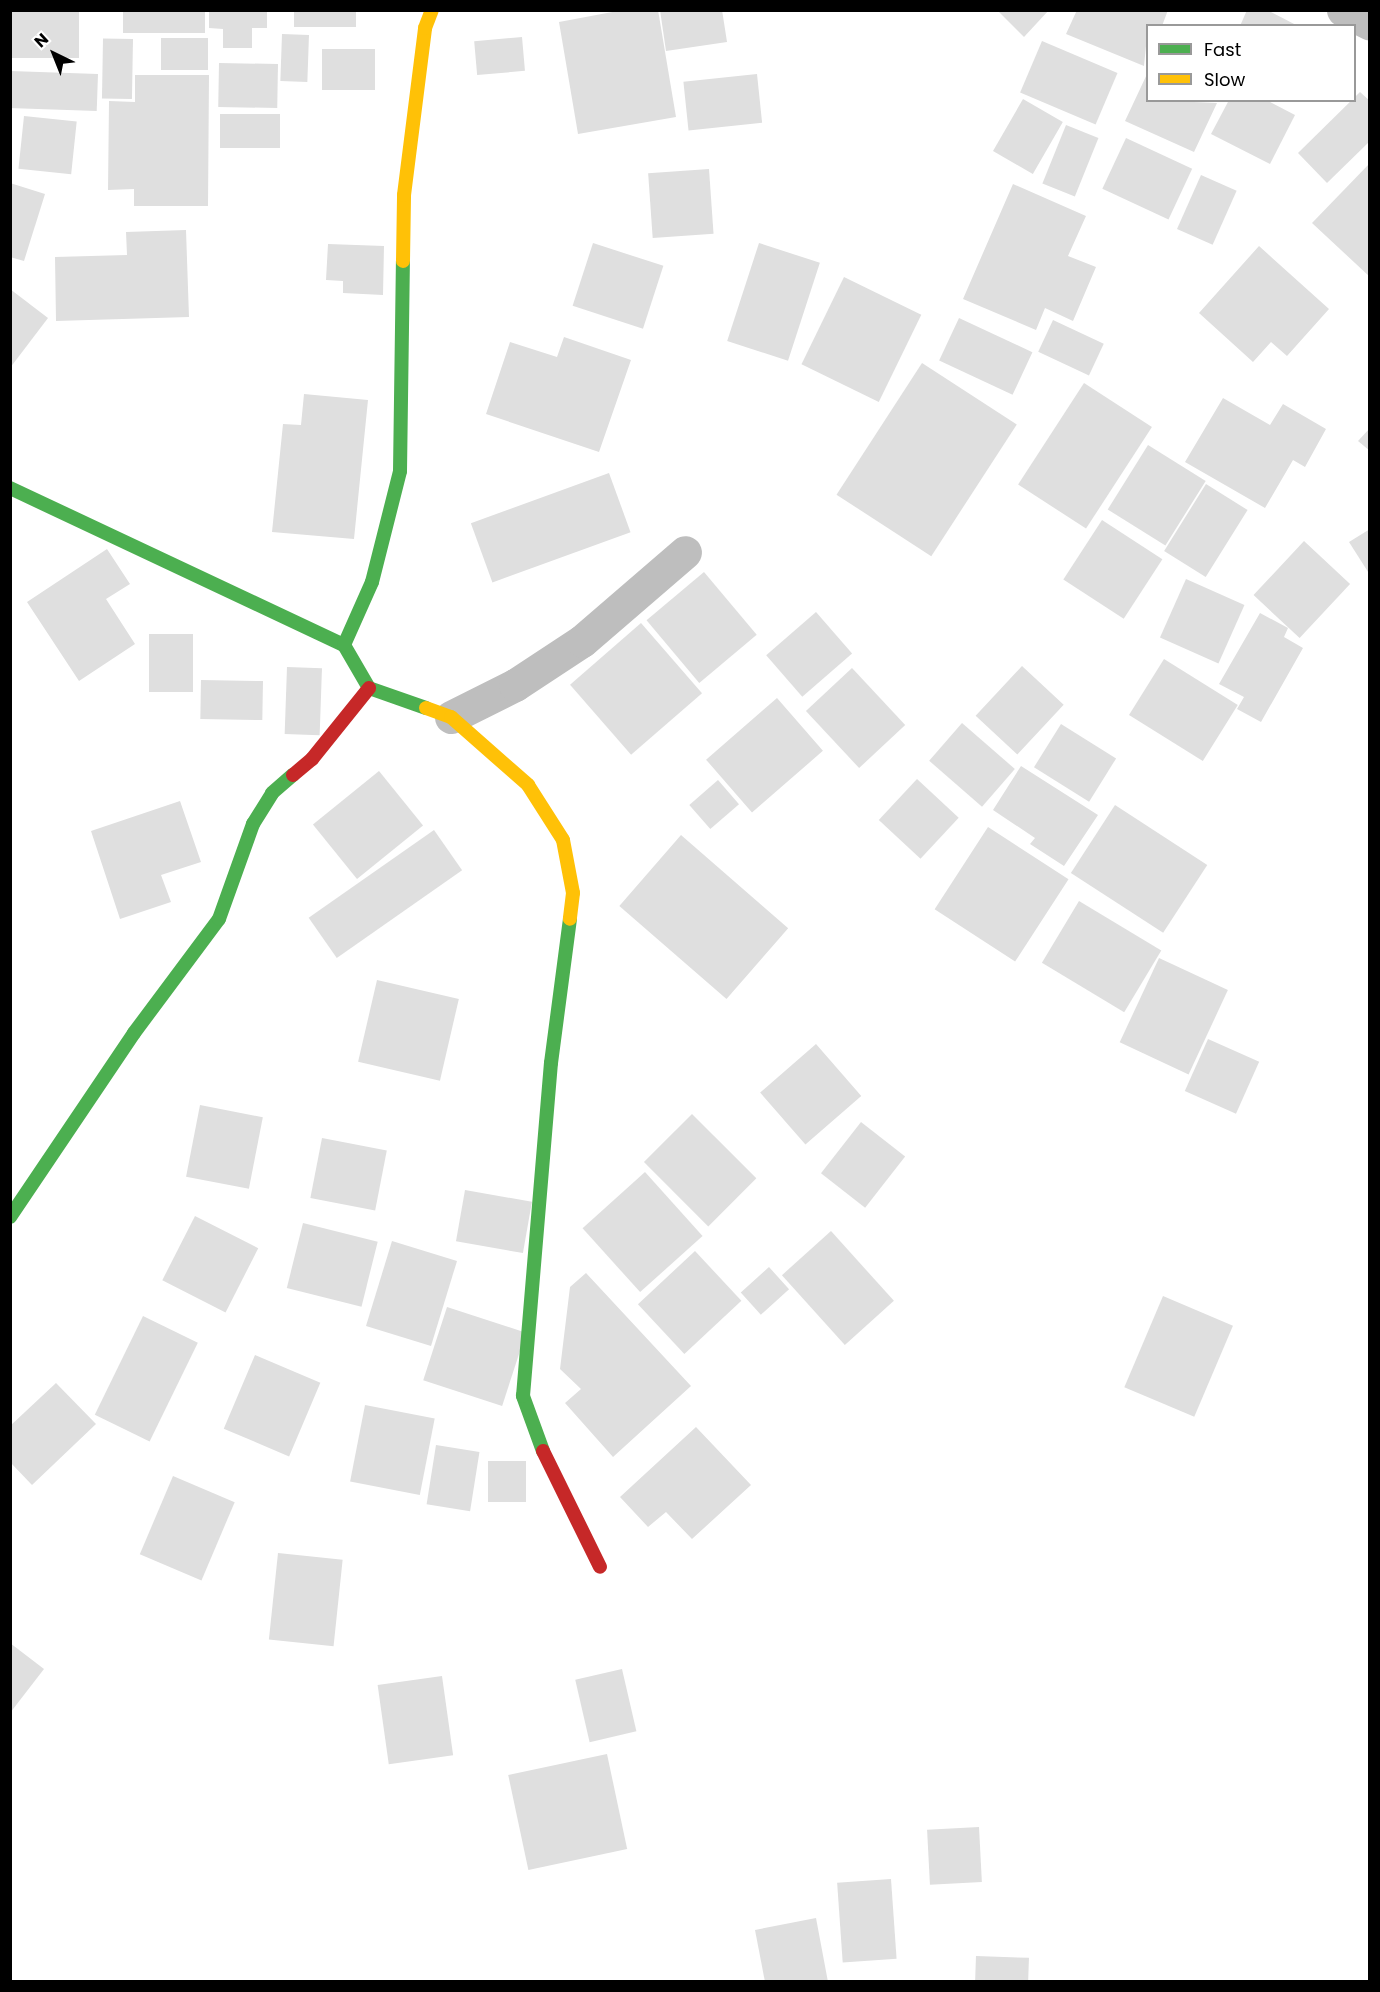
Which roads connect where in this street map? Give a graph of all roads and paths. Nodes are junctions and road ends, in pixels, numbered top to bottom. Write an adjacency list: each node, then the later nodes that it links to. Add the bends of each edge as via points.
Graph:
1 (432, 10): 6 (street, via 425,28 404,195 400,471 372,582)
2 (1343, 10): 3 (street)
3 (1370, 24)
4 (10, 488): 6 (street)
5 (686, 552): 8 (street, via 582,641 516,685)
6 (344, 645): 7 (street)
7 (369, 688): 8 (street); 9 (street, via 312,759 272,793 253,825 219,919 134,1033)
8 (451, 717): 10 (street, via 528,785 563,840 573,893 551,1063 523,1396 541,1447)
9 (10, 1217)
10 (600, 1567)

